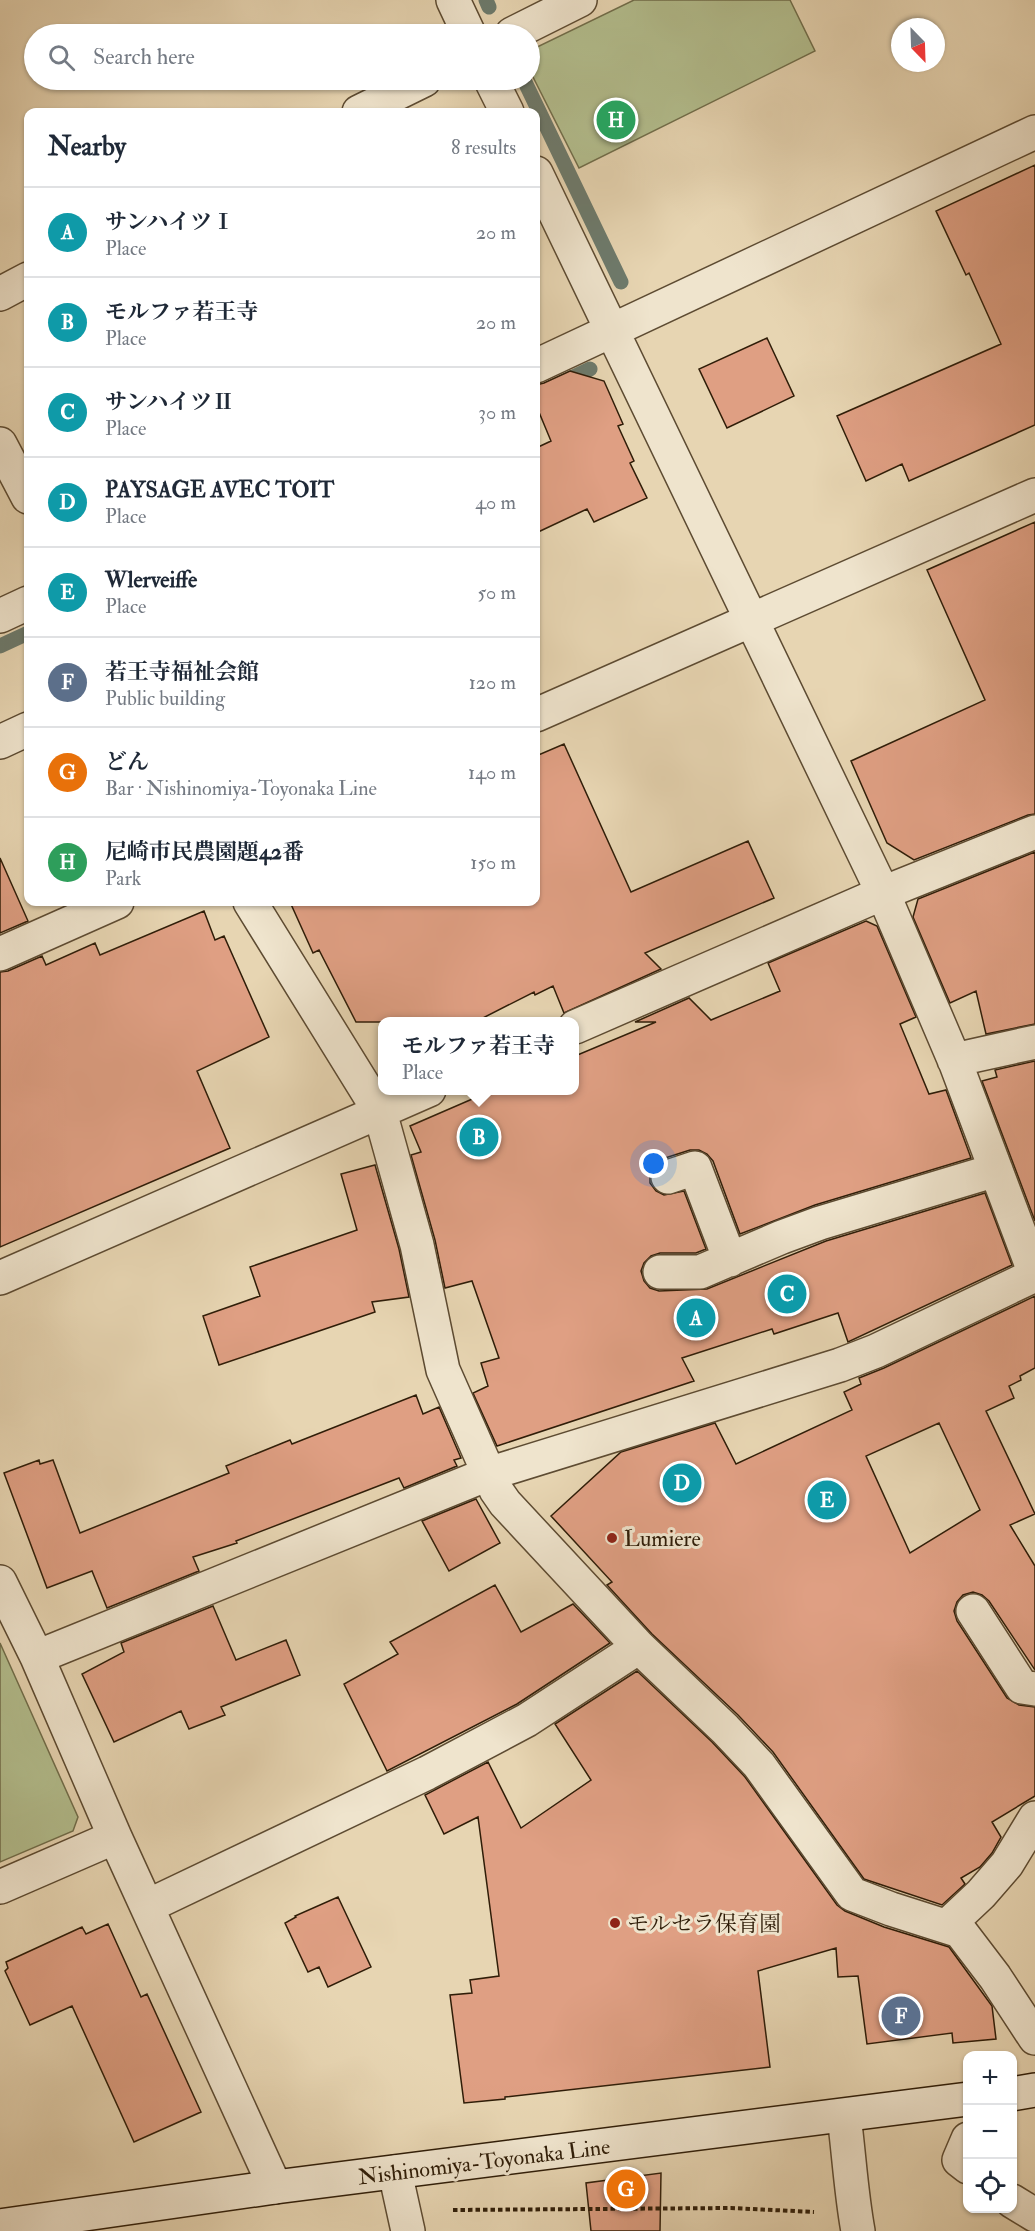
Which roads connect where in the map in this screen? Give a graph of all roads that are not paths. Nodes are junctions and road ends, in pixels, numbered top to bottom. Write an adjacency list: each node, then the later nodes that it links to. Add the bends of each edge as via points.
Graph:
1 (453, 0): 3 (street)
2 (580, 0): 4 (street)
3 (464, 24)
4 (532, 24)
5 (404, 90): 7 (street)
6 (496, 90): 8 (street)
7 (367, 108)
8 (505, 108)
9 (1035, 132): 13 (street)
10 (540, 181): 13 (street)
11 (24, 281): 12 (street)
12 (0, 294)
13 (611, 331): 14 (street); 20 (street)
14 (540, 364)
15 (0, 444): 16 (street)
16 (24, 490)
17 (1035, 495): 20 (street)
18 (24, 605): 19 (street)
19 (0, 616)
20 (751, 620): 21 (street); 25 (street)
21 (540, 713)
22 (24, 731): 23 (street)
23 (0, 742)
24 (1035, 832): 25 (street)
25 (882, 893): 29 (street); 31 (street)
26 (108, 906): 28 (street)
27 (252, 906): 33 (street)
28 (0, 954)
29 (579, 1025)
30 (1035, 1042): 31 (street)
31 (954, 1060): 34 (street)
32 (418, 1095): 33 (street)
33 (380, 1112): 39 (street); 40 (street, via 417,1245 443,1370)
34 (996, 1170): 36 (street, via 820,1223); 38 (street)
35 (668, 1177): 36 (street, via 695,1168)
36 (730, 1260): 37 (street, via 700,1272)
37 (660, 1272)
38 (1035, 1275): 40 (street, via 840,1365)
39 (0, 1278)
40 (488, 1474): 43 (street, via 505,1503); 44 (street)
41 (0, 1582): 44 (street)
42 (973, 1611): 45 (street, via 1022,1688)
43 (639, 1647): 49 (street, via 527,1720 427,1773); 50 (street, via 759,1765 852,1894)
44 (37, 1657): 47 (street)
45 (1035, 1689)
46 (1035, 1818): 50 (street, via 1007,1864)
47 (115, 1837): 48 (street); 49 (street)
48 (0, 1887)
49 (148, 1906): 59 (street)
50 (947, 1926): 51 (street, via 960,1931)
51 (1035, 2038)
52 (1035, 2090): 53 (street)
53 (1017, 2093)
54 (963, 2100): 55 (street, Nishinomiya-Toyonaka Line)
55 (844, 2116): 58 (street, Nishinomiya-Toyonaka Line); 63 (street)
56 (963, 2151): 57 (street, via 959,2160)
57 (963, 2163)
58 (395, 2172): 59 (street, Nishinomiya-Toyonaka Line); 62 (street)
59 (275, 2187): 64 (street, Nishinomiya-Toyonaka Line)
60 (1017, 2204): 61 (street)
61 (1035, 2215)
62 (406, 2221)
63 (856, 2221)
64 (47, 2225): 65 (street, Nishinomiya-Toyonaka Line)
65 (0, 2226)

